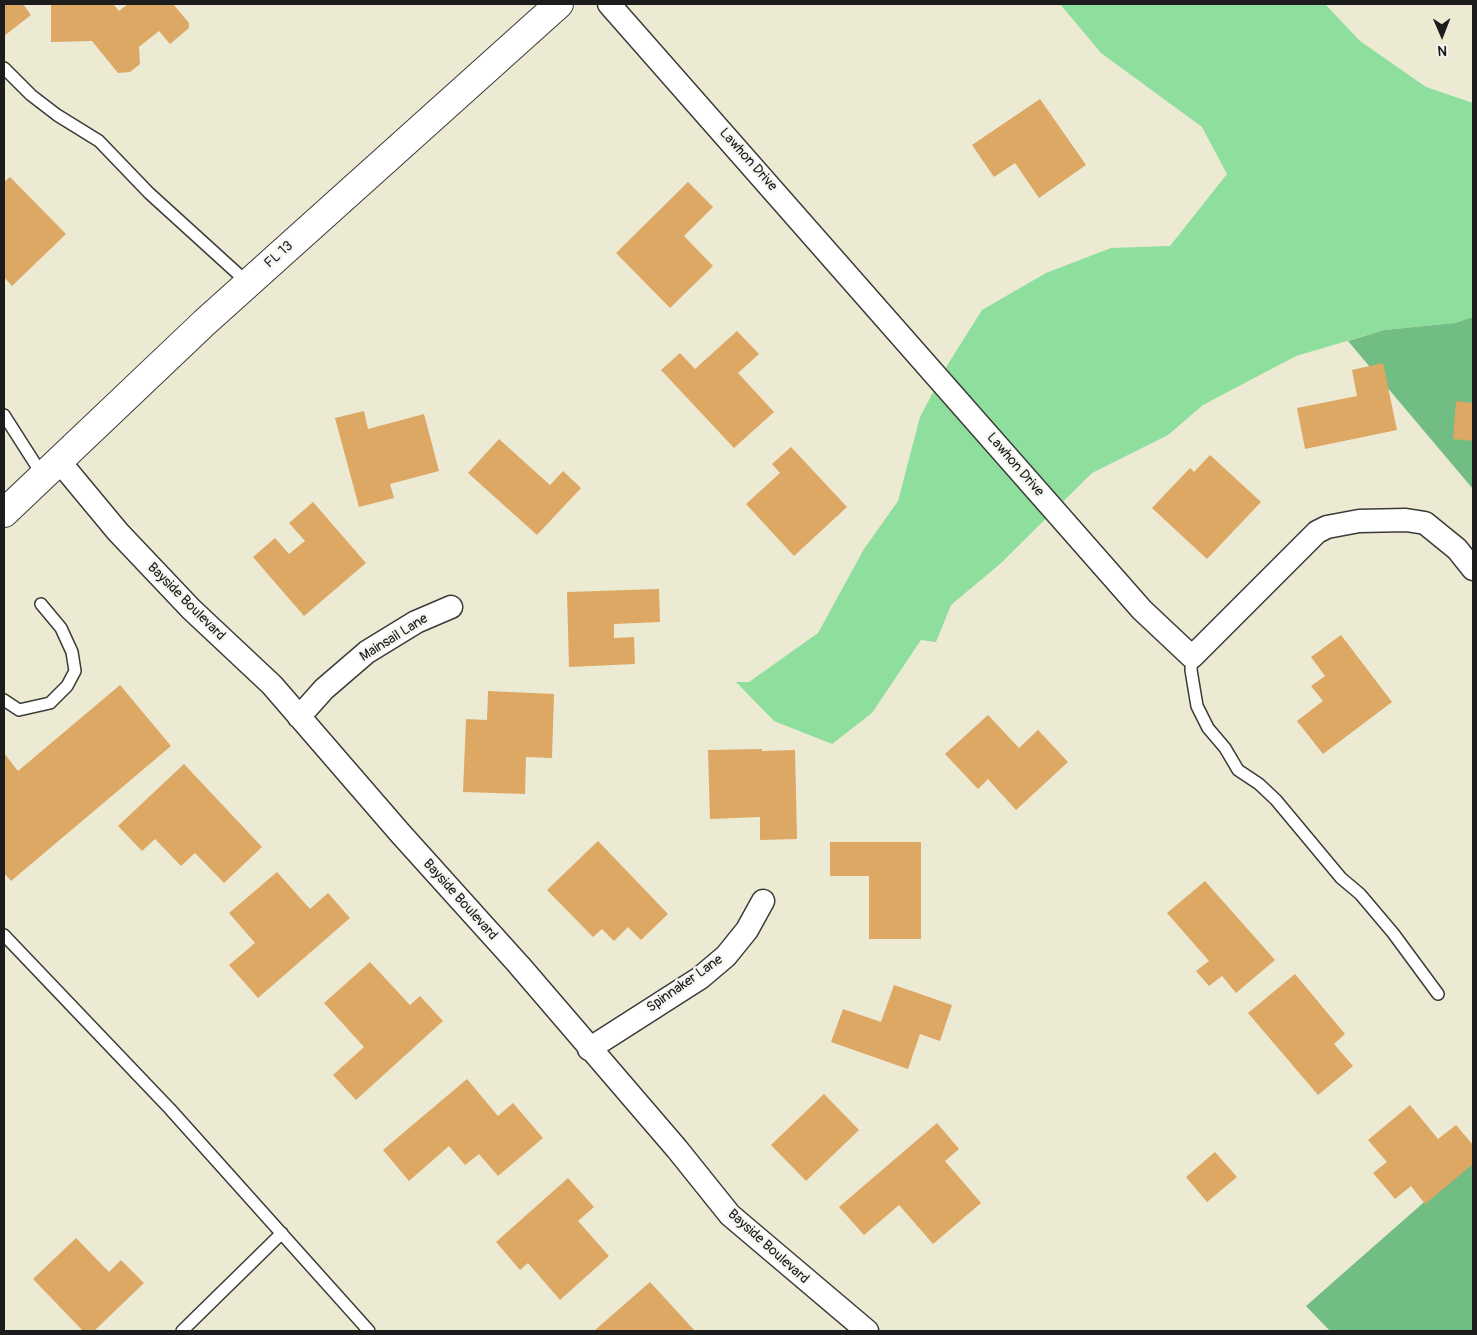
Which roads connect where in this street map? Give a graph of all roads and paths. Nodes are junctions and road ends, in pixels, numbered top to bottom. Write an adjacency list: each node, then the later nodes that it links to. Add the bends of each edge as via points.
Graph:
1 (559, 4): 4 (main road, FL 13)
2 (609, 4): 11 (street, Lawhon Drive, via 1135,602)
3 (4, 68): 4 (lane, via 31,96 99,141 149,193)
4 (248, 283): 6 (main road, FL 13)
5 (4, 415): 6 (lane)
6 (51, 469): 7 (main road, FL 13); 13 (street, Bayside Boulevard, via 272,685)
7 (4, 513)
8 (1473, 569): 11 (street, via 1457,549 1425,523 1358,521 1327,527 1317,532)
9 (40, 604): 12 (lane, via 61,628 72,652 75,671 67,686 50,703 19,710)
10 (451, 606): 13 (street, Mainsail Lane, via 416,622 368,652 324,689)
11 (1192, 657): 16 (lane, via 1197,706 1208,728 1238,770 1276,800 1340,878 1360,894)
12 (4, 700)
13 (299, 717): 17 (street, Bayside Boulevard, via 519,965)
14 (763, 901): 17 (street, Spinnaker Lane, via 726,956 700,978)
15 (4, 934): 18 (lane)
16 (1438, 994)
17 (589, 1049): 21 (street, Bayside Boulevard, via 730,1215)
18 (282, 1233): 19 (lane); 20 (lane)
19 (182, 1331)
20 (369, 1331)
21 (867, 1331)

